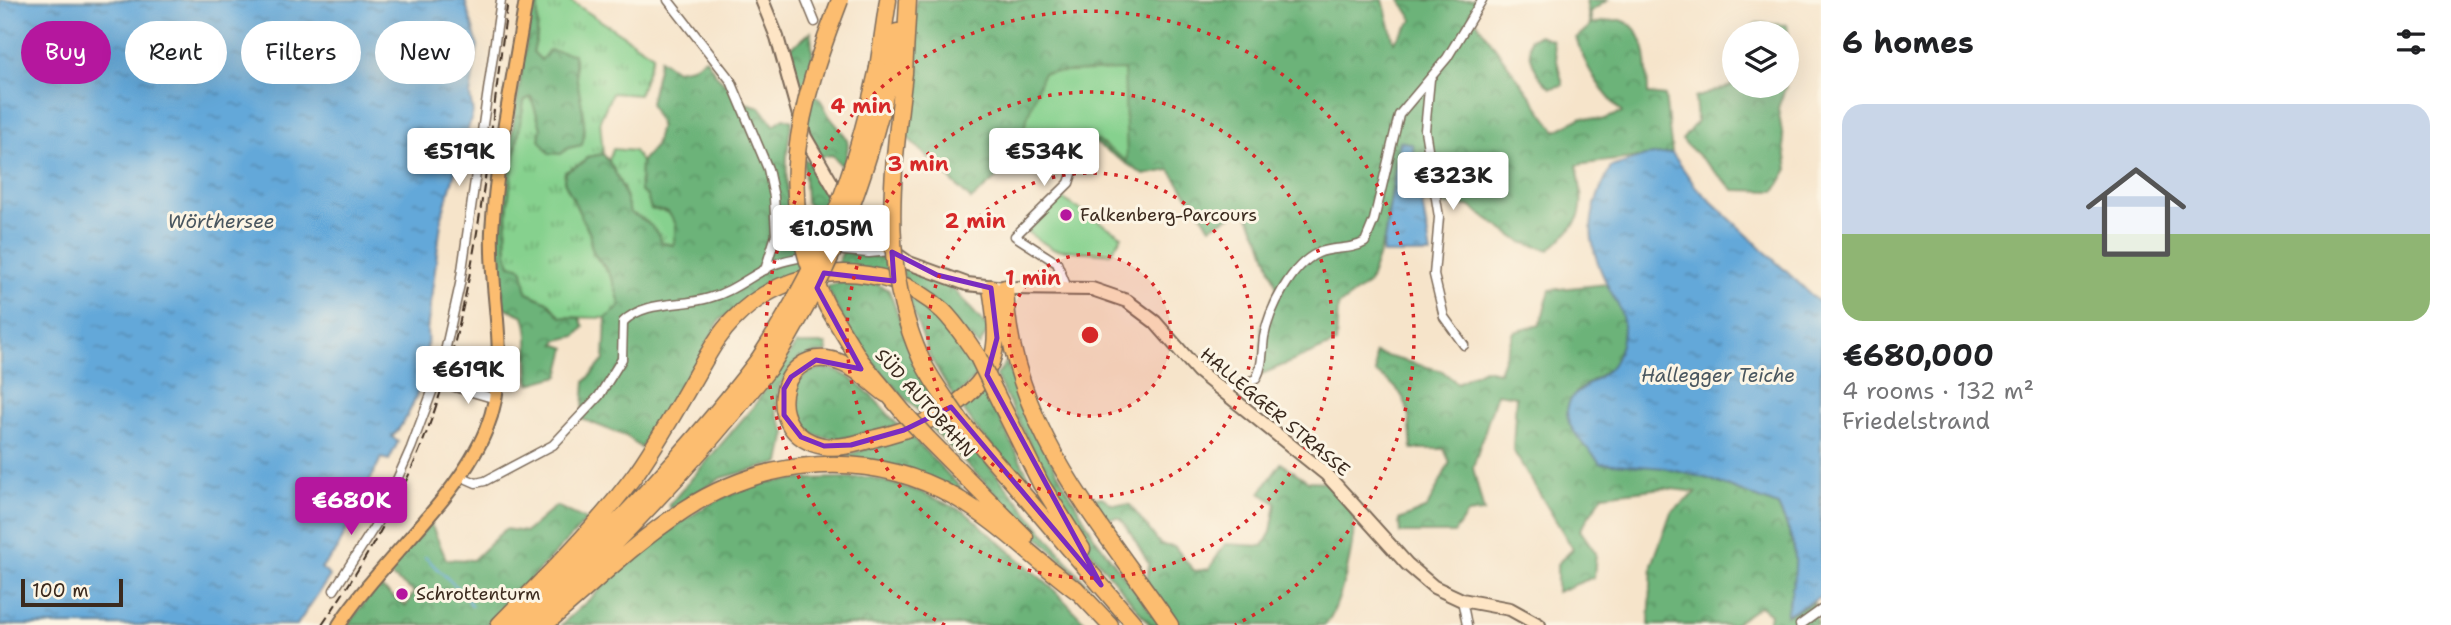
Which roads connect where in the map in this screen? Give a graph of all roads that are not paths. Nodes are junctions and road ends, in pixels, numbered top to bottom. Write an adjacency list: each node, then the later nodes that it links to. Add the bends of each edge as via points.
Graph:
1 (501, 0): 28 (street, via 460,284 442,365 380,518)
2 (526, 0): 24 (main road, via 492,228 501,349)
3 (668, 0): 16 (street, via 731,81 768,169 776,236)
4 (762, 0): 15 (main road, HALLEGGER STRASSE, via 805,137 857,224)
5 (806, 0): 11 (street)
6 (839, 0): 23 (highway, SÜD AUTOBAHN, bridge, via 808,84 796,152 801,233 812,279 845,340)
7 (888, 0): 12 (highway)
8 (900, 0): 12 (highway)
9 (908, 0): 12 (highway, SÜD AUTOBAHN)
10 (1482, 0): 13 (street)
11 (815, 22)
12 (891, 70): 20 (highway, bridge, via 852,212 815,291); 27 (highway, SÜD AUTOBAHN, bridge, via 893,264 906,321 922,361 962,423)
13 (1430, 79): 19 (street, via 1425,131 1439,218 1434,275 1444,317); 22 (street, via 1396,120 1365,242 1317,253 1303,265 1269,320 1256,379)
14 (1082, 143): 18 (street, via 1069,183 1015,236 1057,263)
15 (890, 250): 16 (street, via 833,250); 17 (main road, HALLEGGER STRASSE, via 937,275)
16 (765, 270): 25 (street, via 729,292 632,313 623,322 622,359 613,377 553,445 485,481 476,483)
17 (998, 288): 18 (main road, HALLEGGER STRASSE); 23 (highway, via 997,338 987,375 949,409 904,430 836,447 801,437 784,415 784,389 805,364 816,360 829,359 853,368); 39 (highway, via 1015,365 1047,439 1084,507)
18 (1067, 288): 22 (main road, HALLEGGER STRASSE, via 1103,291 1138,309 1192,366)
19 (1464, 345)
20 (764, 363): 26 (highway, via 699,456); 34 (highway, via 667,473)
21 (448, 385): 24 (street)
22 (1223, 390): 30 (main road, HALLEGGER STRASSE, via 1326,474 1416,572 1440,591)
23 (886, 394): 29 (highway, SÜD AUTOBAHN, bridge)
24 (496, 399): 25 (main road, via 481,440)
25 (460, 476): 32 (main road)
26 (589, 579): 29 (highway, via 683,511 730,484 794,466 863,465 931,484 956,497); 35 (highway); 36 (highway)
27 (1101, 585): 33 (highway, bridge, via 955,324 913,290 874,276 844,272 815,274 776,288 733,319 638,470 586,535); 38 (highway, SÜD AUTOBAHN)
28 (334, 590)
29 (1081, 594): 37 (highway, SÜD AUTOBAHN)
30 (1462, 600): 40 (street); 41 (main road, HALLEGGER STRASSE, via 1504,607)
31 (1821, 610): 42 (street)
32 (340, 625)
33 (499, 625)
34 (513, 625)
35 (530, 625)
36 (544, 625)
37 (1110, 625)
38 (1135, 625)
39 (1170, 625)
40 (1467, 625)
41 (1539, 625)
42 (1800, 625)

